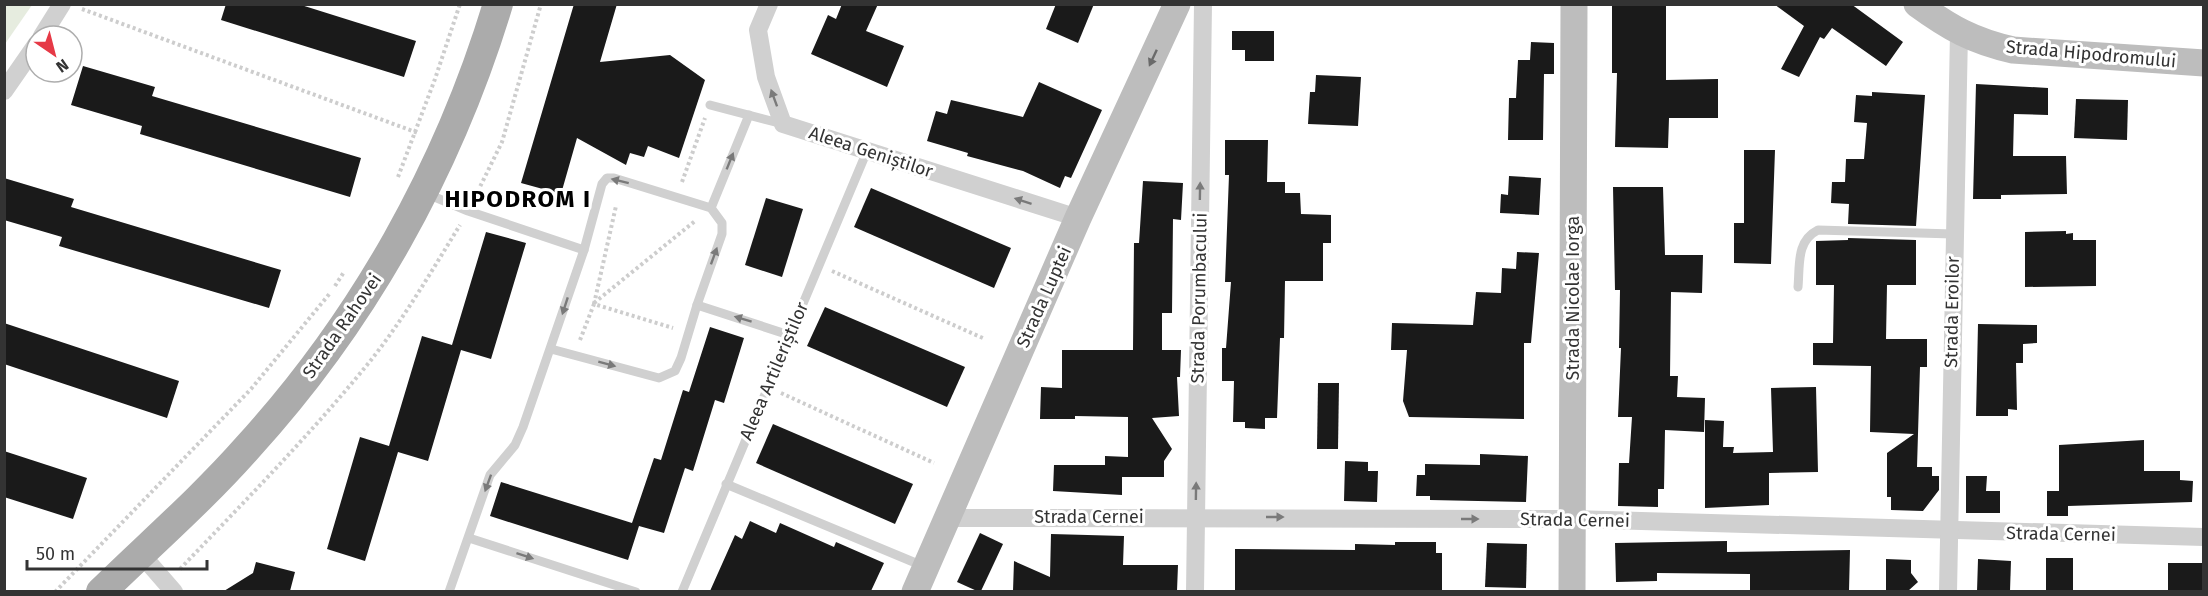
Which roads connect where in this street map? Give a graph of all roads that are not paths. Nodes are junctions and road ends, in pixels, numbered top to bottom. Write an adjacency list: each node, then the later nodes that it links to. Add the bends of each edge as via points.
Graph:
1 (498, 4): 17 (main road, Strada Rahovei, via 447,145)
2 (769, 4): 15 (street, one-way to 2, via 766,77 758,30)
3 (1177, 4): 19 (street, Strada Luptei, one-way to 19)
4 (1203, 4): 27 (street, Strada Porumbacului, one-way to 4)
5 (1574, 4): 29 (street, Strada Nicolae Iorga)
6 (1917, 4): 8 (street, Strada Hipodromului)
7 (71, 7): 9 (street)
8 (1948, 20): 11 (street, Strada Hipodromului, via 1985,44 2013,50); 20 (street, Strada Eroilor)
9 (54, 24)
10 (24, 62): 12 (street)
11 (2204, 63)
12 (4, 91)
13 (710, 105): 14 (lane)
14 (749, 115): 15 (lane); 18 (lane, one-way to 14)
15 (783, 124): 16 (street, Aleea Geniștilor)
16 (867, 151): 19 (street, Aleea Geniștilor, one-way to 16); 24 (lane, Aleea Artileriștilor)
17 (424, 193): 21 (lane); 33 (main road, Strada Rahovei, via 328,350 247,449)
18 (711, 208): 21 (lane, one-way to 21, via 607,178); 23 (lane, one-way to 18, via 722,234 722,223)
19 (1078, 218): 28 (street, Strada Luptei)
20 (1953, 234): 22 (lane, via 1818,230 1802,244); 30 (street, Strada Eroilor)
21 (584, 250): 25 (lane, one-way to 25)
22 (1798, 287)
23 (696, 305): 24 (lane, one-way to 23); 25 (lane, one-way to 23, via 660,378 667,376 675,371 681,358)
24 (789, 335): 26 (lane, Aleea Artileriștilor)
25 (551, 349): 32 (lane, one-way to 32, via 514,445 490,475)
26 (726, 484): 34 (lane); 39 (lane, Aleea Artileriștilor)
27 (1196, 517): 28 (street, Strada Cernei); 29 (street, Strada Cernei, one-way to 29); 40 (street, Strada Porumbacului)
28 (947, 518): 34 (street, Strada Luptei)
29 (1572, 519): 30 (street, Strada Cernei); 41 (street, Strada Nicolae Iorga)
30 (1948, 531): 31 (street, Strada Cernei); 42 (street, Strada Eroilor)
31 (2204, 537)
32 (469, 538): 37 (lane); 38 (lane, one-way to 38)
33 (141, 554): 35 (main road, Strada Rahovei); 36 (street)
34 (920, 579)
35 (101, 591)
36 (174, 591)
37 (449, 591)
38 (636, 591)
39 (682, 591)
40 (1195, 591)
41 (1572, 591)
42 (1948, 591)

